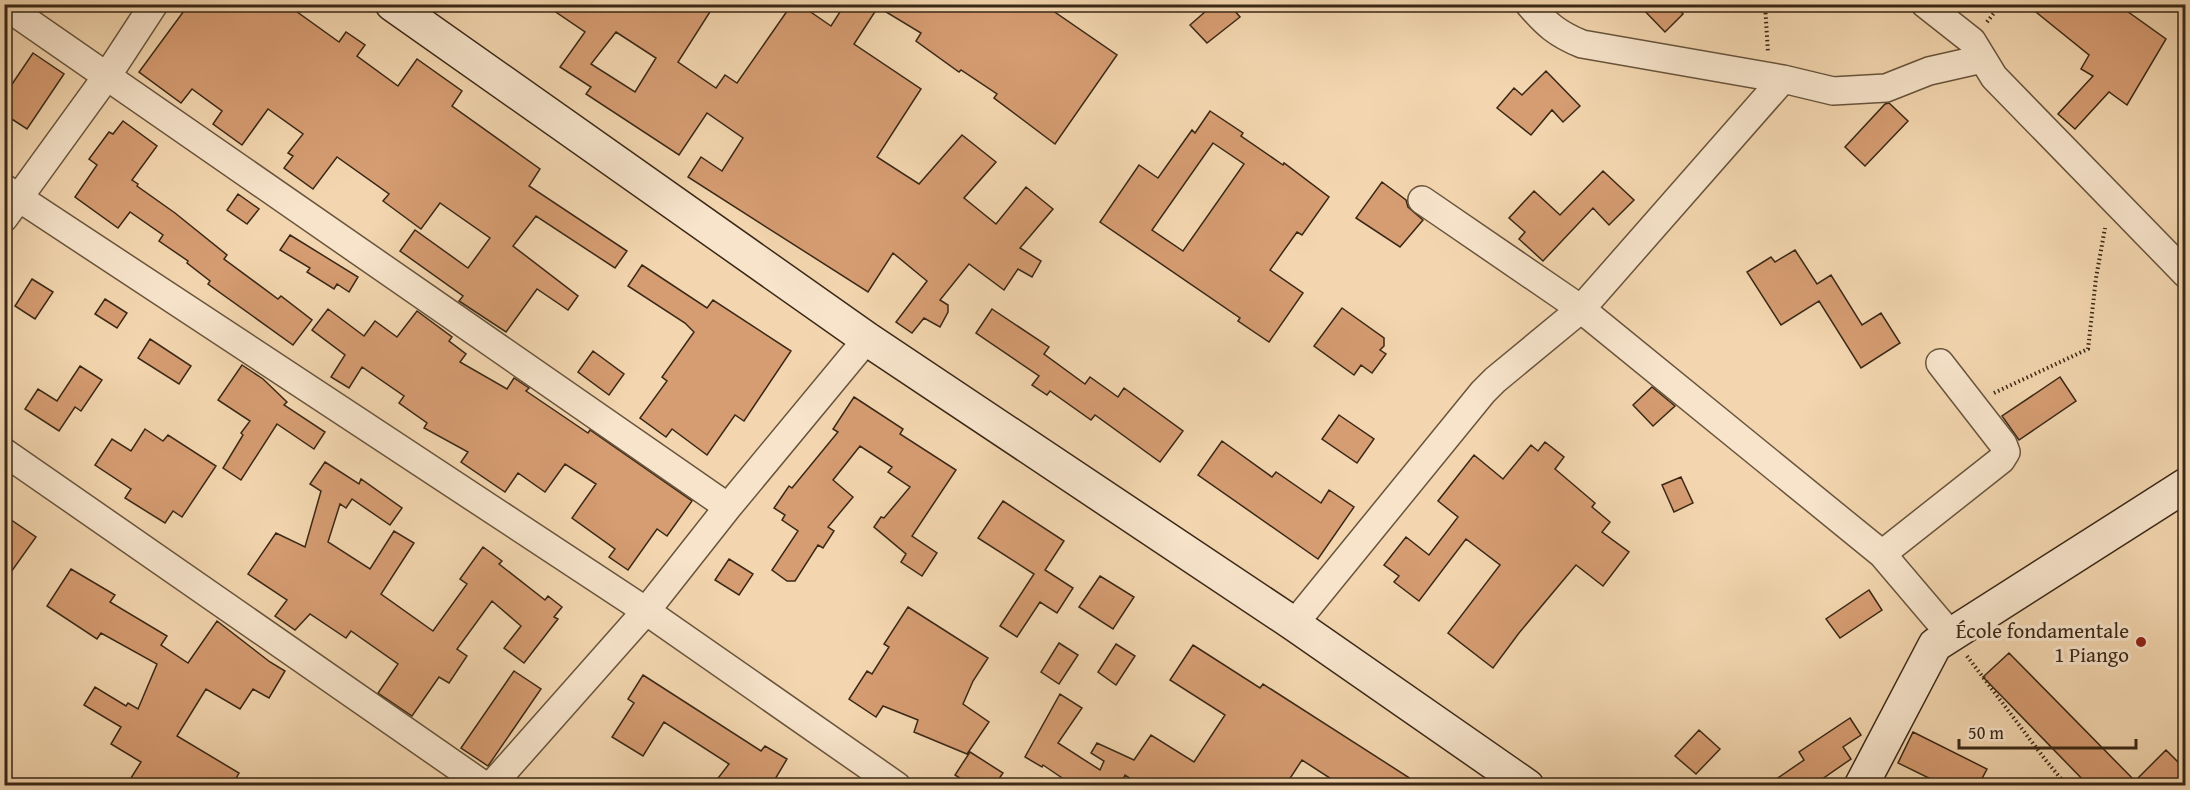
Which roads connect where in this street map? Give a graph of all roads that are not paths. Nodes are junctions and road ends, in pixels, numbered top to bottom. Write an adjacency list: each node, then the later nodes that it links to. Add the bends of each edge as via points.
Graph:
1 (153, 4): 7 (street)
2 (392, 4): 13 (main road)
3 (1529, 4): 8 (street, via 1551,28 1582,44)
4 (1925, 4): 6 (street, via 1972,42)
5 (4, 5): 7 (street)
6 (1982, 59): 8 (street, via 1929,71 1886,88 1833,91); 11 (street, via 1994,77)
7 (107, 76): 10 (street); 17 (street)
8 (1783, 80): 12 (street)
9 (1422, 200): 12 (street)
10 (9, 201): 19 (street)
11 (2186, 274)
12 (1581, 309): 18 (street); 20 (street, via 1483,392)
13 (867, 339): 17 (street); 20 (main road)
14 (1940, 363): 18 (street, via 2006,452 2001,460)
15 (4, 452): 22 (street)
16 (2186, 485): 21 (main road)
17 (728, 507): 19 (street)
18 (1882, 554): 21 (street)
19 (646, 611): 23 (street); 24 (street)
20 (1294, 624): 25 (main road)
21 (1950, 634): 26 (main road, via 1935,645)
22 (485, 786)
23 (491, 786)
24 (897, 786)
25 (1527, 786)
26 (1861, 786)

